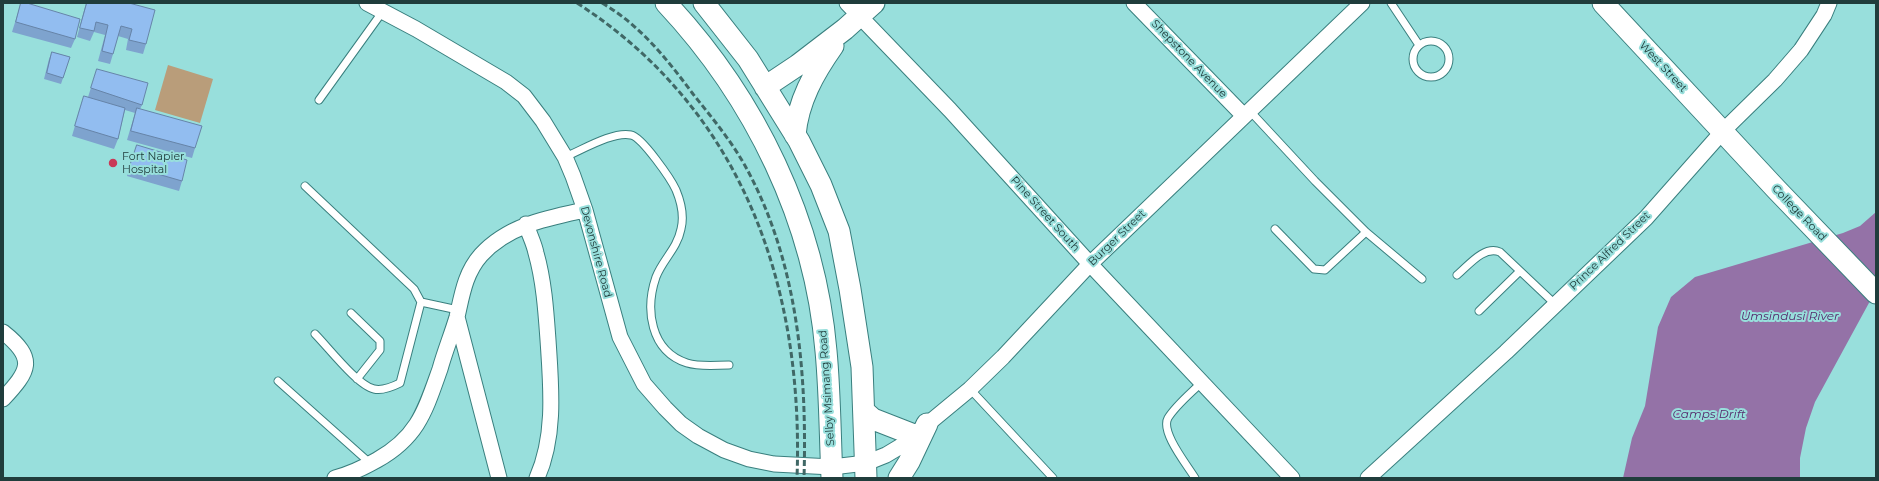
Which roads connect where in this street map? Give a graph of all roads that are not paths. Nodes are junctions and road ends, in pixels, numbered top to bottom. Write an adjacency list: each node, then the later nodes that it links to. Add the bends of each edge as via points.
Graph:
1 (367, 3): 9 (street, Devonshire Road)
2 (666, 3): 45 (main road, Selby Msimang Road, via 719,67 746,106 767,145 800,226 819,302 826,351)
3 (704, 3): 12 (main road, via 748,59)
4 (1134, 3): 14 (street, Shepstone Avenue)
5 (1362, 3): 14 (street, Burger Street)
6 (1391, 3): 11 (lane)
7 (1603, 3): 15 (main road, West Street)
8 (1829, 3): 15 (street, Prince Alfred Street, via 1801,50 1775,80)
9 (383, 11): 13 (lane); 17 (street, Devonshire Road, via 485,69 524,96)
10 (856, 13): 12 (main road, via 798,65); 16 (main road, via 823,61 804,95); 23 (street, Pine Street South, via 950,110)
11 (1419, 45): 11 (lane, via 1412,54 1413,66 1420,75 1431,78 1442,74 1449,64 1448,53 1441,44 1430,40)
12 (765, 87): 16 (main road)
13 (319, 100)
14 (1246, 112): 22 (lane); 23 (street, Burger Street)
15 (1723, 131): 27 (main road, College Road); 29 (street, Prince Alfred Street, via 1646,218)
16 (795, 135): 41 (main road, via 821,185 839,231 862,367)
17 (565, 157): 19 (street, Devonshire Road); 35 (lane, via 616,135 632,135 644,143 676,190 682,214 678,240 657,275 651,292 651,323 660,345 676,358 688,363)
18 (305, 186): 28 (lane, via 414,289)
19 (585, 210): 20 (street); 45 (street, Devonshire Road, via 620,337 644,384 665,408 681,424 724,450 749,459)
20 (526, 224): 32 (street, via 497,241 481,255 468,275); 48 (street, via 536,254 544,299 551,380 548,442)
21 (1275, 229): 22 (lane, via 1314,269 1319,271 1325,270)
22 (1366, 232): 26 (lane)
23 (1090, 264): 38 (street, Pine Street South); 39 (street, Burger Street)
24 (1520, 271): 25 (lane, via 1500,252 1490,250); 29 (lane); 30 (lane)
25 (1457, 275)
26 (1422, 280)
27 (1876, 293)
28 (421, 302): 32 (lane); 36 (lane, via 400,382 392,387 373,389)
29 (1555, 304): 53 (street, Prince Alfred Street)
30 (1479, 311)
31 (350, 313): 36 (lane, via 381,345 380,350)
32 (457, 314): 43 (street, via 426,407 417,425 394,450); 47 (street)
33 (3, 332): 40 (street, via 17,344 26,364 19,382)
34 (315, 334): 36 (lane)
35 (729, 365)
36 (357, 379)
37 (278, 381): 43 (lane)
38 (1202, 382): 51 (lane, via 1167,419 1166,428 1169,437); 52 (street, Pine Street South)
39 (970, 389): 42 (street, Burger Street); 50 (lane)
40 (3, 399)
41 (864, 411): 42 (main road, via 873,419); 44 (main road)
42 (920, 429): 44 (street, Burger Street); 49 (main road, via 909,462)
43 (371, 464): 46 (street, via 349,475)
44 (866, 471): 45 (street, Devonshire Road)
45 (832, 472)
46 (335, 478)
47 (499, 478)
48 (537, 478)
49 (899, 478)
50 (1053, 478)
51 (1196, 478)
52 (1292, 478)
53 (1368, 478)

